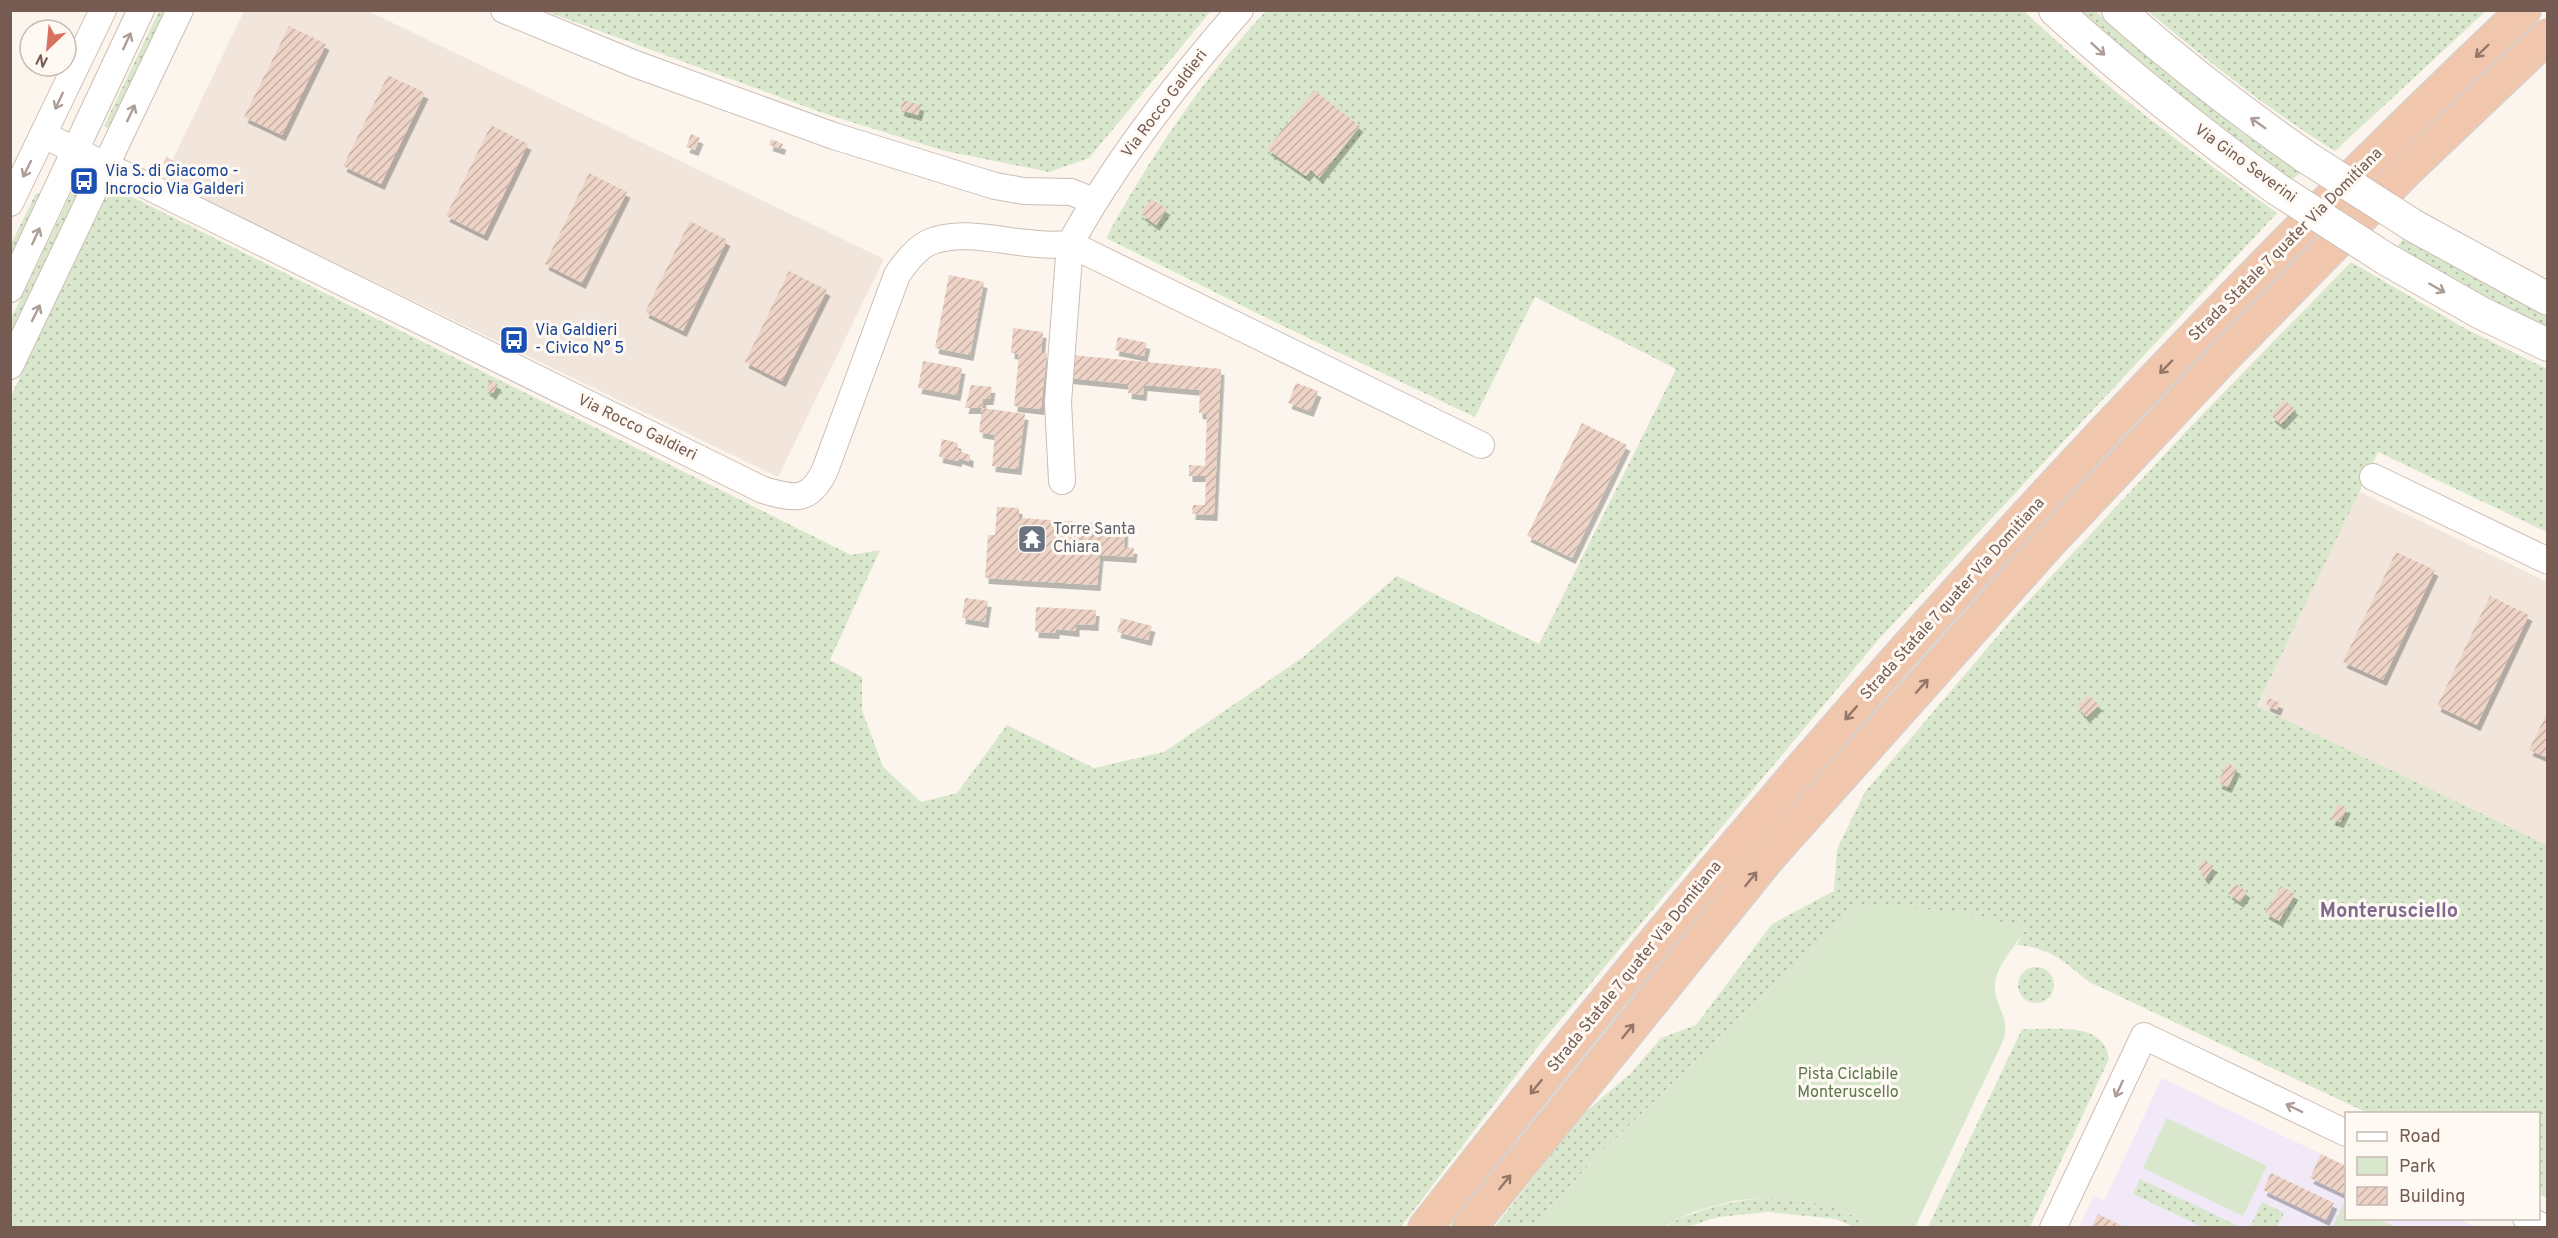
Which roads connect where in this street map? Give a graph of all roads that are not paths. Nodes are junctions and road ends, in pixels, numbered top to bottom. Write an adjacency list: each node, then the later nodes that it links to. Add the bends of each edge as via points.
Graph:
1 (103, 10): 10 (street, one-way to 10)
2 (141, 10): 11 (street, one-way to 2)
3 (180, 10): 12 (street, one-way to 3)
4 (504, 10): 13 (street, via 635,64 834,136 995,186 1071,192)
5 (1240, 10): 13 (street, Via Rocco Galdieri, via 1158,111)
6 (2055, 10): 18 (street, Via Gino Severini, one-way to 18, bridge, via 2122,71 2277,189 2386,259)
7 (2118, 10): 17 (street, one-way to 7, bridge, via 2414,226 2306,157 2200,80)
8 (2524, 10): 26 (highway, Strada Statale 7 quater Via Domitiana, one-way to 26, via 2284,244 2092,444 1742,838)
9 (2547, 36): 27 (highway, Strada Statale 7 quater Via Domitiana, one-way to 9, via 1768,858 2047,545 2407,170)
10 (44, 135): 11 (street, Via Rocco Galdieri); 14 (street, one-way to 14)
11 (76, 151): 12 (street, Via Rocco Galdieri); 16 (street, one-way to 11)
12 (106, 165): 15 (street, Via Rocco Galdieri, via 763,490 787,497 810,493 819,483 897,275 916,252 928,243 955,237); 19 (street, one-way to 12)
13 (1094, 201): 15 (street, Via Rocco Galdieri)
14 (10, 203)
15 (1070, 244): 20 (street); 22 (street, via 1058,402)
16 (10, 289)
17 (2547, 299)
18 (2547, 345)
19 (10, 366)
20 (1481, 445)
21 (2373, 477): 23 (street)
22 (1062, 481)
23 (2547, 561)
24 (2345, 1133): 28 (street, one-way to 28, via 2144,1036)
25 (2530, 1220): 29 (street)
26 (1425, 1227)
27 (1469, 1227)
28 (2054, 1227)
29 (2544, 1227)

